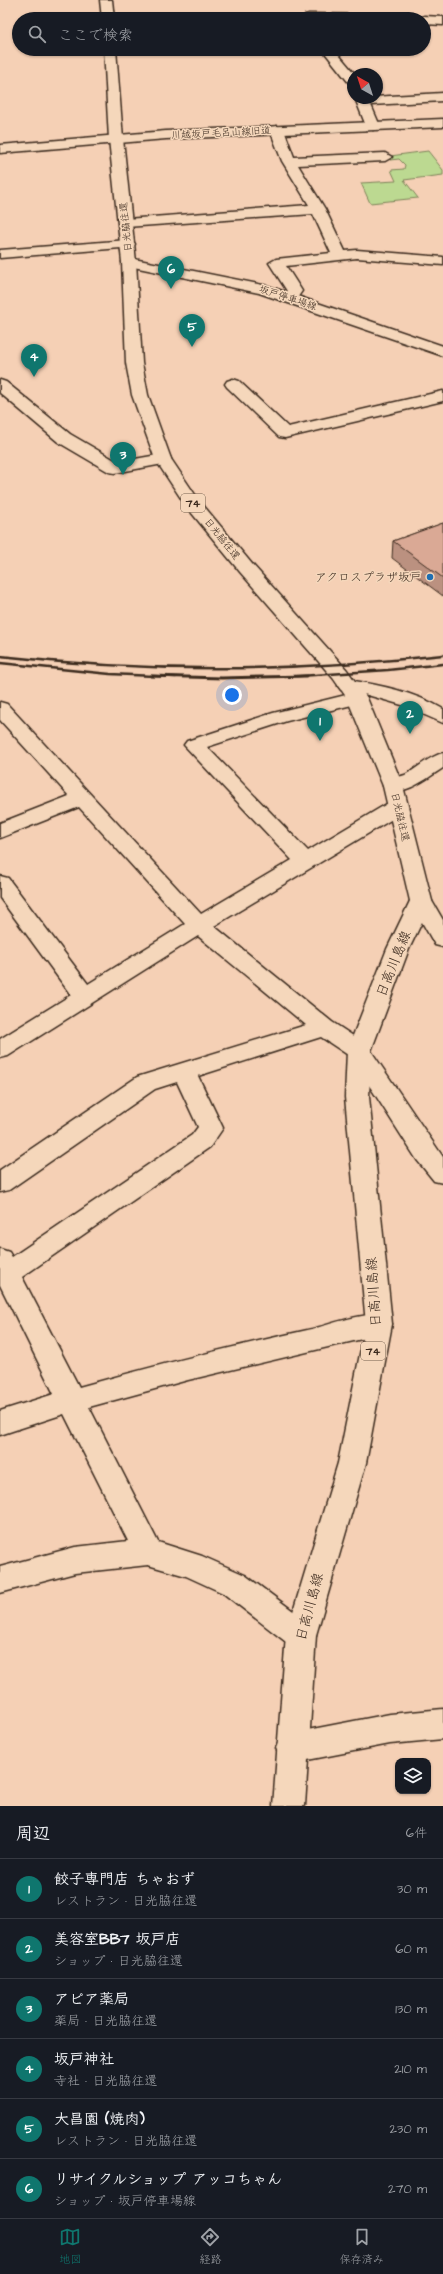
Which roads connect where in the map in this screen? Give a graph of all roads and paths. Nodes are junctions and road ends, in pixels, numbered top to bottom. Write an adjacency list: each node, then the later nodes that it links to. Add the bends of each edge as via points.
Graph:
1 (106, 0): 2 (street)
2 (107, 12)
3 (431, 20): 4 (street)
4 (443, 21)
5 (110, 56): 14 (street, 日光脇往還 / 74)
6 (334, 56): 7 (street)
7 (347, 73)
8 (443, 97): 9 (street)
9 (383, 99)
10 (364, 104): 12 (street)
11 (443, 123): 12 (street, 川越坂戸毛呂山線旧道)
12 (373, 126): 13 (street, 川越坂戸毛呂山線旧道)
13 (277, 130): 14 (street, 川越坂戸毛呂山線旧道); 17 (street)
14 (116, 139): 15 (street, 川越坂戸毛呂山線旧道); 19 (street, 日光脇往還 / 74)
15 (0, 149)
16 (385, 157): 17 (street)
17 (289, 161): 18 (street)
18 (318, 209): 19 (street); 22 (street)
19 (126, 223): 20 (street, 日光脇往還 / 74)
20 (128, 244): 21 (street); 24 (street, 日光脇往還 / 74)
21 (0, 254)
22 (340, 256): 23 (street, via 357,254); 25 (street, via 276,263 295,291)
23 (443, 261)
24 (129, 262): 25 (street, 坂戸停車場線, via 233,282); 30 (street, 日光脇往還 / 74, via 134,363 140,395)
25 (290, 298): 26 (street, 坂戸停車場線)
26 (443, 351)
27 (233, 384): 29 (street, via 285,433)
28 (0, 385): 30 (street, via 64,438 115,468)
29 (443, 396)
30 (163, 459): 31 (street, 日光脇往還 / 74, via 192,502 340,674)
31 (352, 692): 33 (street, via 377,689 426,706); 35 (street, 日光脇往還 / 74); 39 (street, via 194,745)
32 (0, 708): 36 (street)
33 (443, 717)
34 (443, 759): 35 (street, via 412,779)
35 (393, 786): 37 (street, 日光脇往還 / 74)
36 (84, 798): 38 (street); 42 (street)
37 (397, 807): 39 (street); 41 (street, 日光脇往還 / 74)
38 (0, 832)
39 (305, 861): 42 (street)
40 (0, 883): 44 (street)
41 (421, 901): 43 (street, 日光脇往還); 47 (street, 日高川島線 / 74, via 398,949)
42 (198, 925): 44 (street); 45 (street)
43 (443, 940)
44 (85, 997): 46 (street)
45 (324, 1028): 47 (street); 48 (street)
46 (0, 1050)
47 (359, 1051): 49 (street, via 426,1153); 52 (street, 日高川島線 / 74, via 357,1096)
48 (184, 1071): 50 (street, via 146,1082); 51 (street, via 211,1128 201,1141)
49 (443, 1174)
50 (0, 1183)
51 (4, 1266): 53 (street)
52 (379, 1324): 53 (street, via 234,1357); 57 (street, 日高川島線 / 74, via 352,1463)
53 (70, 1400): 54 (street); 55 (street)
54 (0, 1423)
55 (148, 1552): 56 (street, via 75,1560); 57 (street, via 192,1565 234,1584)
56 (0, 1580)
57 (301, 1635): 59 (street, 日高川島線 / 74)
58 (443, 1724): 59 (street, via 390,1730)
59 (292, 1748): 60 (street, 日高川島線 / 74)
60 (290, 1806)

